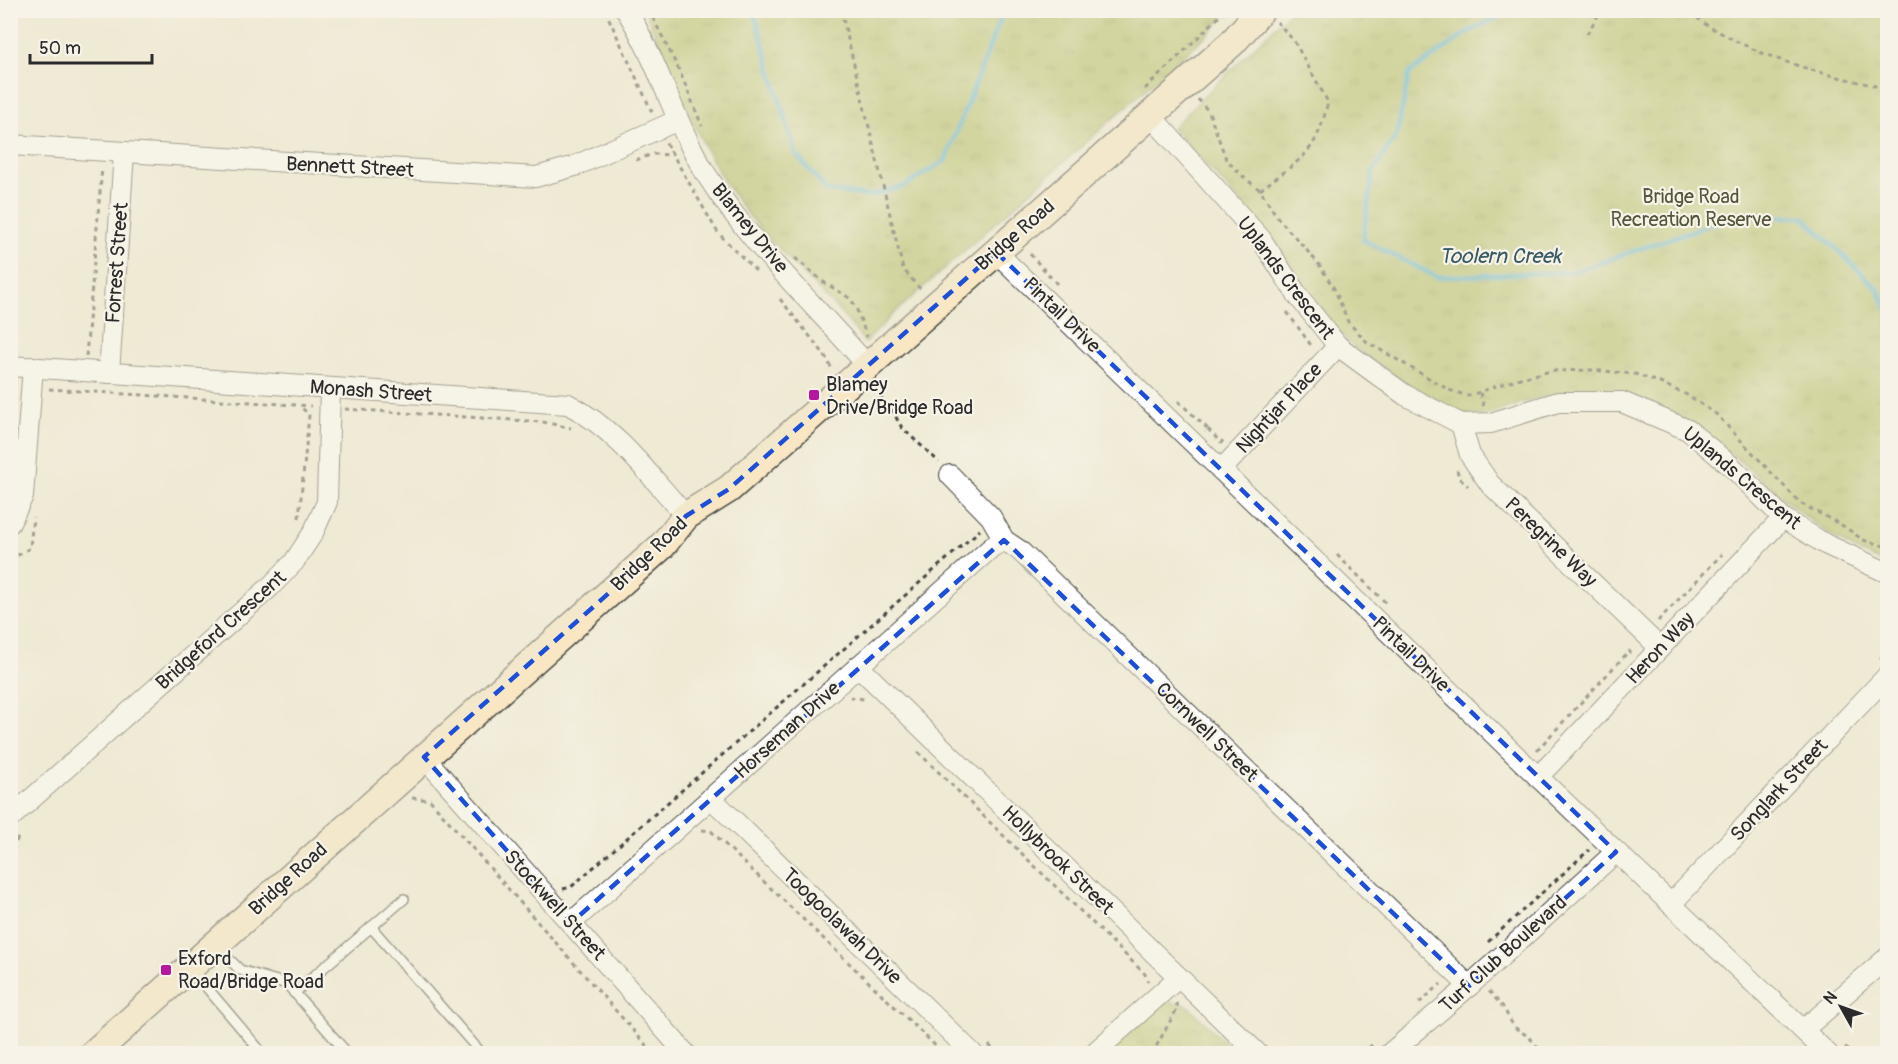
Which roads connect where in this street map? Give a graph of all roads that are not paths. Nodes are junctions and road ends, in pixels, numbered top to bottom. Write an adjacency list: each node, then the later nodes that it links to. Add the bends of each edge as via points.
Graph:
1 (626, 10): 4 (street, Blamey Drive, via 651,55)
2 (1268, 15): 3 (street, Bridge Road, via 1232,43 1178,75)
3 (1151, 116): 7 (street, Bridge Road); 8 (street, Uplands Crescent, via 1261,239 1298,296)
4 (678, 120): 6 (street, Bennett Street, via 575,166 536,177); 9 (street, Blamey Drive, via 705,172 733,213)
5 (10, 145): 6 (street, Bennett Street)
6 (124, 153): 12 (street, Forrest Street)
7 (996, 252): 9 (street, Bridge Road); 15 (street, Pintail Drive)
8 (1338, 346): 14 (street, Uplands Crescent, via 1405,395); 15 (street, Nightjar Place)
9 (869, 364): 17 (street, Bridge Road, via 728,490)
10 (10, 366): 11 (street, Monash Street)
11 (33, 367): 12 (street, Monash Street); 19 (street, via 22,496)
12 (109, 373): 13 (street, Monash Street)
13 (329, 398): 17 (street, Monash Street, via 568,405 595,418); 28 (street, Bridgeford Crescent, via 327,502 294,562)
14 (1461, 424): 18 (street, Uplands Crescent, via 1488,423 1558,402 1622,402 1688,430); 22 (street, Peregrine Way, via 1470,455 1490,484)
15 (1221, 470): 26 (street, Pintail Drive)
16 (950, 475): 20 (street, Cornwell Street, via 994,522)
17 (686, 516): 25 (street, Bridge Road, via 662,546)
18 (1783, 518): 21 (street, Uplands Crescent); 22 (street, Heron Way)
19 (10, 523)
20 (1004, 540): 23 (street, Horseman Drive); 38 (street, Cornwell Street, via 1019,550)
21 (1887, 573)
22 (1660, 648): 26 (street, Heron Way)
23 (858, 666): 27 (street, Horseman Drive); 37 (street, Hollybrook Street)
24 (1887, 675): 31 (street, Songlark Street)
25 (424, 757): 32 (street, Stockwell Street); 34 (street, Bridge Road)
26 (1538, 777): 29 (street, Pintail Drive)
27 (716, 803): 32 (street, Horseman Drive); 46 (street, Toogoolawah Drive)
28 (10, 818)
29 (1616, 852): 31 (street, Pintail Drive); 38 (street, Turf Club Boulevard)
30 (404, 899): 33 (lane)
31 (1671, 904): 40 (street, Pintail Drive)
32 (571, 922): 45 (street, Stockwell Street)
33 (371, 927): 39 (lane); 44 (lane)
34 (215, 945): 36 (street, Bridge Road); 39 (lane, via 240,970 287,984)
35 (1887, 957): 40 (street)
36 (189, 968): 41 (street, Bridge Road); 42 (lane)
37 (1178, 978): 47 (street); 48 (street, Hollybrook Street)
38 (1469, 986): 49 (street, Turf Club Boulevard)
39 (294, 993): 43 (lane)
40 (1803, 1030): 50 (street, Pintail Drive)
41 (93, 1053)
42 (263, 1053)
43 (348, 1053)
44 (482, 1053)
45 (686, 1053)
46 (973, 1053)
47 (1093, 1053)
48 (1258, 1053)
49 (1389, 1053)
50 (1828, 1053)

